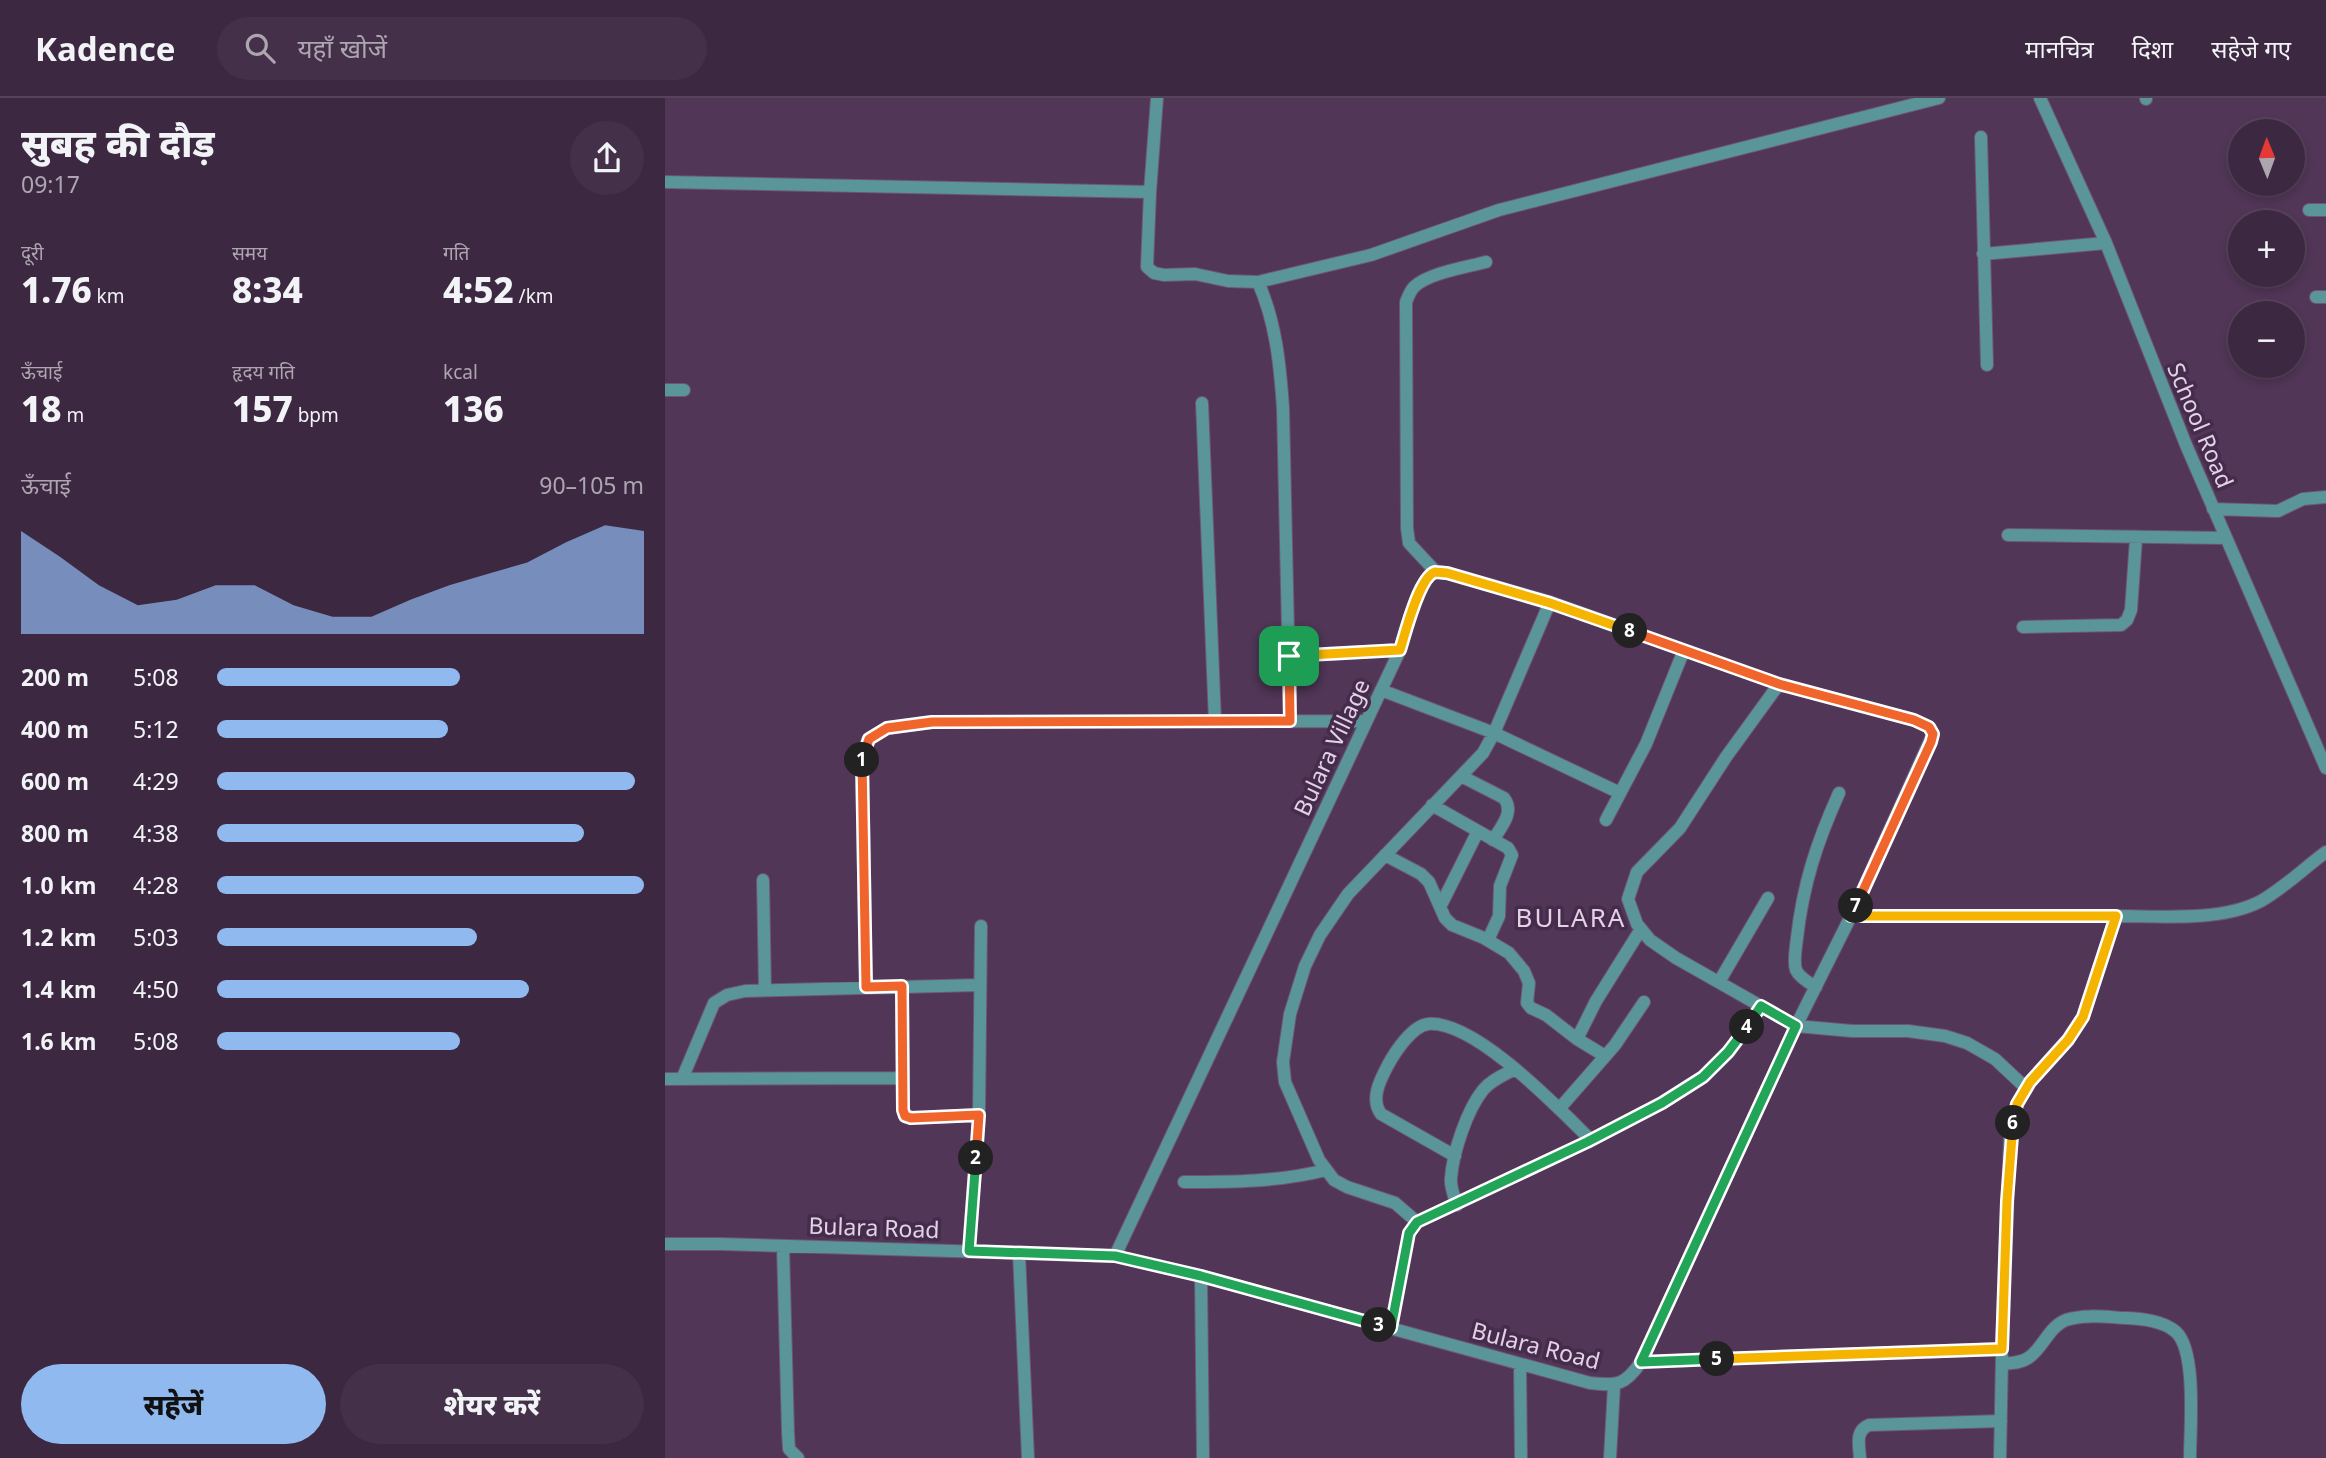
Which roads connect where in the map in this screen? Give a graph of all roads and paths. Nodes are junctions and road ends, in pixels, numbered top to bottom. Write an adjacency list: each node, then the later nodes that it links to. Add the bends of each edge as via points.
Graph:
1 (1157, 98): 6 (street)
2 (1939, 98): 12 (street, via 1499,209 1371,255)
3 (2040, 98): 9 (street, School Road)
4 (1981, 137): 10 (street)
5 (665, 183): 6 (street)
6 (1150, 192): 12 (street, via 1147,267 1164,275)
7 (2326, 209): 8 (street)
8 (2309, 210)
9 (2106, 243): 10 (street); 18 (street, School Road)
10 (1983, 254): 13 (street)
11 (1486, 262): 22 (street, via 1419,283 1406,302 1407,528 1409,542)
12 (1258, 282): 27 (street, via 1271,316 1280,367)
13 (1987, 365)
14 (665, 390): 15 (street)
15 (684, 390)
16 (1202, 403): 30 (street)
17 (2326, 497): 18 (street, via 2303,499 2278,511)
18 (2213, 509): 20 (street, School Road)
19 (2008, 536): 21 (street)
20 (2226, 538): 21 (street); 34 (street, School Road)
21 (2136, 539): 24 (street, via 2131,610 2121,625)
22 (1436, 572): 23 (street); 25 (street, Bulara Village, via 1421,589)
23 (1550, 603): 26 (street); 33 (street)
24 (2023, 627)
25 (1400, 650): 27 (street); 29 (street, Bulara Village)
26 (1684, 650): 28 (street); 36 (street, via 1646,744)
27 (1289, 656): 31 (street)
28 (1779, 684): 47 (street, via 1914,720 1933,734); 50 (street, via 1680,828 1637,872 1628,899)
29 (1381, 691): 32 (street, Bulara Village); 33 (street)
30 (1215, 721): 31 (street); 55 (street, via 932,722 887,728 869,739 862,758)
31 (1290, 721): 32 (street)
32 (1366, 721): 80 (street, Bulara Village)
33 (1494, 733): 35 (street); 36 (street)
34 (2326, 768)
35 (1461, 776): 38 (street); 41 (street, via 1509,804 1509,813)
36 (1620, 793): 39 (street)
37 (1839, 793): 56 (street, via 1818,839 1794,958 1798,974)
38 (1432, 805): 40 (street); 43 (street)
39 (1606, 820)
40 (1478, 831): 41 (street); 46 (street)
41 (1493, 840): 51 (street, via 1512,855 1500,886 1499,916)
42 (2326, 852): 48 (street, via 2262,900 2239,910)
43 (1385, 855): 46 (street, via 1421,874); 72 (street, via 1348,894 1320,935 1290,1014 1285,1082)
44 (763, 880): 57 (street)
45 (1768, 898): 52 (street)
46 (1440, 907): 51 (street, via 1452,925)
47 (1851, 916): 48 (street); 56 (street)
48 (2116, 916): 67 (street, via 2083,1017)
49 (981, 926): 53 (street)
50 (1641, 929): 52 (street, via 1650,940); 61 (street)
51 (1487, 940): 61 (street, via 1509,953 1524,971 1531,1008)
52 (1719, 982): 59 (street)
53 (980, 985): 54 (street); 69 (street)
54 (902, 986): 55 (street); 64 (street)
55 (866, 987): 57 (street)
56 (1816, 987): 60 (street)
57 (765, 990): 66 (street, via 727,995 714,1003)
58 (1644, 1002): 62 (street)
59 (1761, 1006): 60 (street); 70 (street, via 1728,1052 1703,1077)
60 (1796, 1026): 67 (street, via 1945,1036 1995,1059); 84 (street)
61 (1577, 1039): 62 (street)
62 (1605, 1056): 68 (street)
63 (1515, 1069): 68 (street); 71 (street, via 1482,1090); 71 (street, via 1485,1046 1448,1027 1429,1024 1394,1054 1375,1095 1376,1108)
64 (902, 1078): 66 (street); 69 (street, via 905,1116)
65 (665, 1079): 66 (street)
66 (682, 1079)
67 (2027, 1088): 83 (street, via 2017,1104 2010,1136)
68 (1559, 1109): 70 (street)
69 (979, 1115): 78 (street)
70 (1591, 1140): 74 (street)
71 (1455, 1156): 74 (street, via 1451,1189)
72 (1326, 1170): 73 (street, via 1255,1182); 75 (street, via 1347,1187 1395,1203)
73 (1184, 1182)
74 (1457, 1205): 75 (street)
75 (1417, 1222): 82 (street, via 1409,1233)
76 (665, 1244): 77 (street, Bulara Road)
77 (783, 1246): 78 (street, Bulara Road); 89 (street, via 789,1449)
78 (969, 1251): 79 (street, Bulara Road)
79 (1019, 1253): 80 (street, Bulara Road); 90 (street)
80 (1115, 1256): 81 (street, Bulara Road)
81 (1201, 1276): 82 (street, Bulara Road); 91 (street)
82 (1391, 1328): 85 (street, Bulara Road)
83 (2002, 1349): 84 (street); 86 (street)
84 (1641, 1362): 87 (street, Bulara Road, via 1630,1377)
85 (1520, 1364): 87 (street, Bulara Road); 92 (street)
86 (2002, 1364): 88 (street); 96 (street, via 2030,1358 2064,1321 2086,1317 2148,1320 2174,1329 2183,1340 2191,1380)
87 (1614, 1386): 93 (street)
88 (2001, 1421): 94 (street, via 1869,1425 1859,1433); 95 (street)
89 (798, 1458)
90 (1028, 1458)
91 (1203, 1458)
92 (1521, 1458)
93 (1610, 1458)
94 (1860, 1458)
95 (2000, 1458)
96 (2190, 1458)

